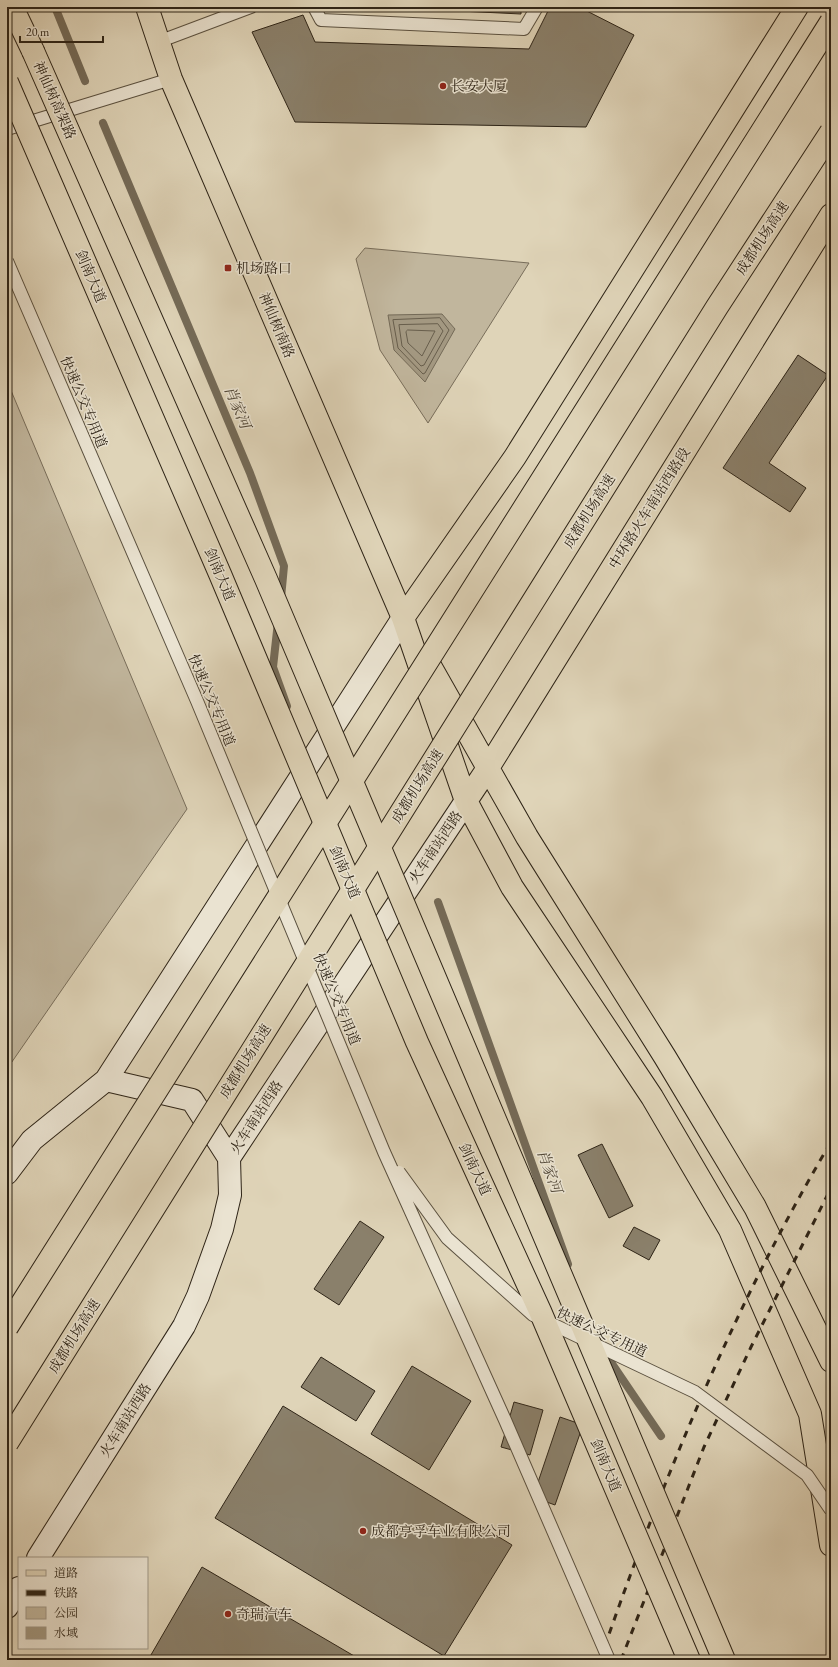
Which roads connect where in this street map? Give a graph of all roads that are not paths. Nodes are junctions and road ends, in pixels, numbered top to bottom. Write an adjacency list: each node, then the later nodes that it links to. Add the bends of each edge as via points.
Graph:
1 (12, 7): 10 (main road)
2 (22, 7): 10 (main road)
3 (147, 7): 9 (main road, 神仙树南路)
4 (251, 7): 9 (lane)
5 (314, 7): 6 (lane, via 321,20 524,30)
6 (537, 7)
7 (797, 7): 17 (main road, via 515,457)
8 (831, 22): 24 (main road, bridge)
9 (158, 42): 11 (main road, 神仙树南路)
10 (33, 51): 34 (main road, 神仙树高架路, bridge, via 266,579)
11 (171, 79): 13 (lane); 17 (main road, 神仙树南路)
12 (7, 82): 33 (main road, 剑南大道, bridge, via 220,574 416,1042 540,1311)
13 (7, 129)
14 (831, 132): 26 (main road, 成都机场高速, bridge, via 716,306)
15 (831, 215): 18 (main road, 中环路火车南站西路段)
16 (7, 261): 21 (lane, 快速公交专用道, bridge, via 197,701)
17 (403, 618): 18 (main road); 19 (main road); 20 (main road)
18 (488, 768): 19 (main road, 中环路火车南站西路段); 25 (main road, via 527,837 665,1057 755,1207)
19 (466, 801): 22 (main road, 火车南站西路); 28 (main road, via 512,887 652,1097 730,1230 810,1414)
20 (106, 1080): 22 (main road, via 192,1100); 23 (main road, via 32,1140)
21 (384, 1152): 27 (lane, 快速公交专用道, bridge, via 447,1238 533,1315 695,1392 807,1475); 32 (lane, 快速公交专用道, bridge, via 505,1420)
22 (229, 1158): 29 (main road, 火车南站西路, via 230,1195 198,1296 184,1326)
23 (7, 1173)
24 (7, 1327)
25 (831, 1361)
26 (7, 1443)
27 (831, 1510)
28 (831, 1544)
29 (39, 1557)
30 (18, 1590): 31 (main road)
31 (7, 1607)
32 (609, 1660)
33 (689, 1660)
34 (724, 1660)

